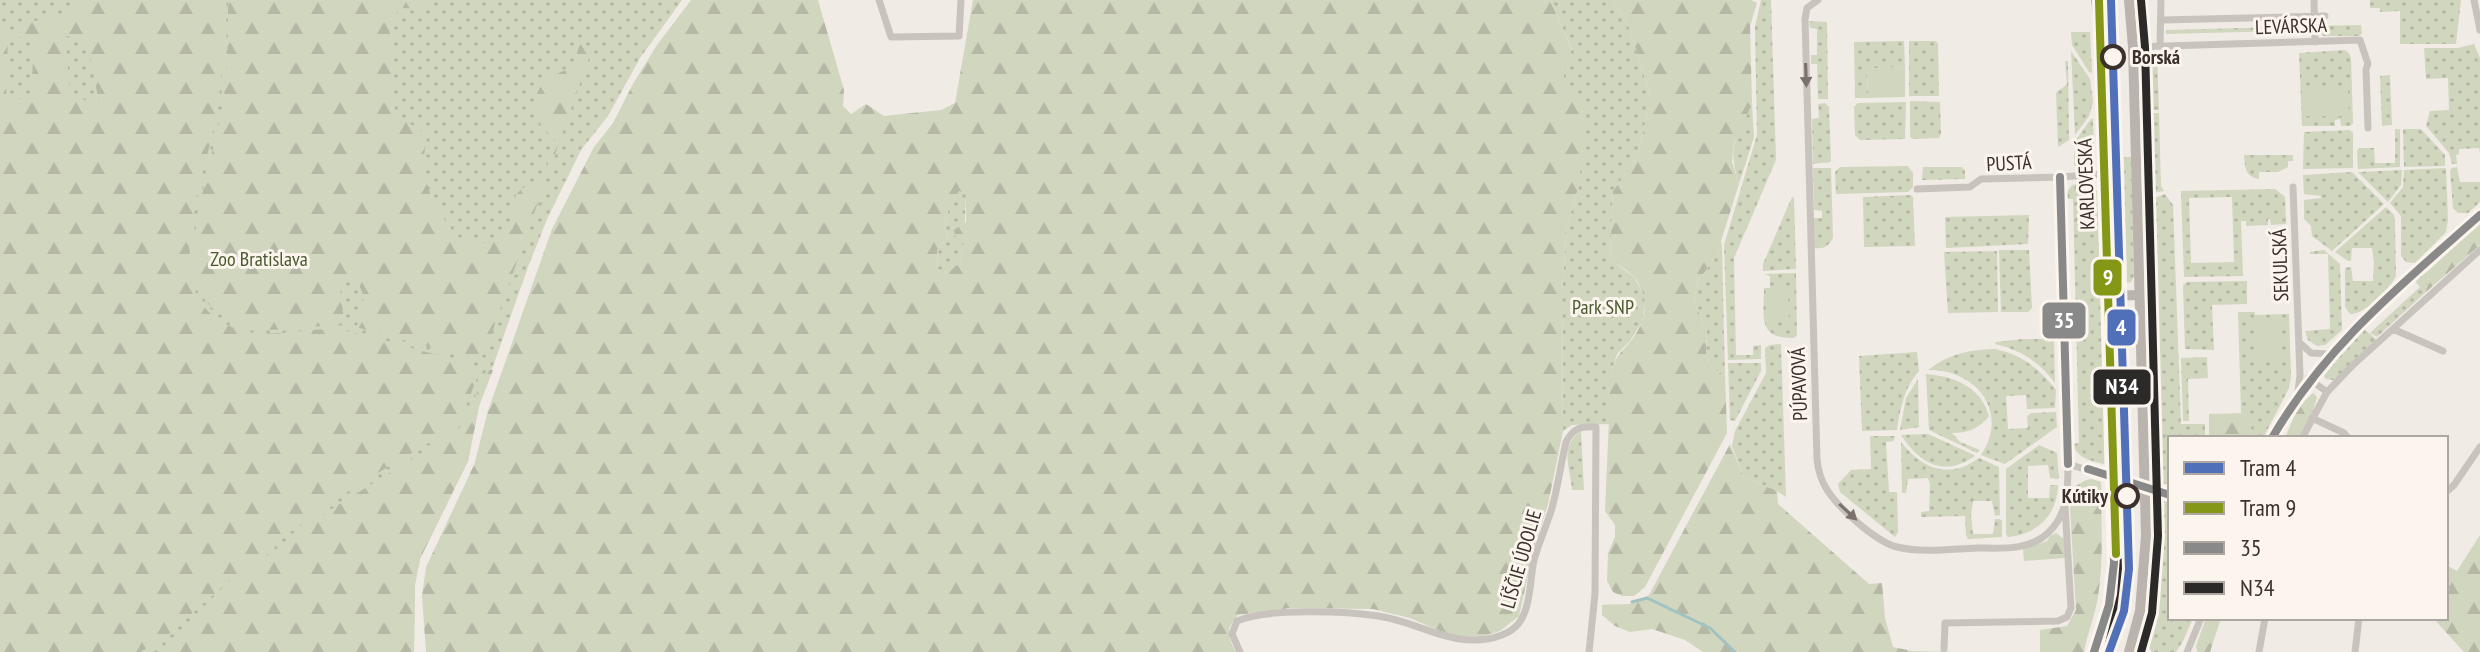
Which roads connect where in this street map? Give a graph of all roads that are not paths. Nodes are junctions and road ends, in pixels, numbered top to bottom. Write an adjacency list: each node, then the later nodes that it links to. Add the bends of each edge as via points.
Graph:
1 (879, 0): 2 (street, via 891,37 959,36)
2 (961, 0)
3 (1816, 0): 40 (street, PÚPAVOVÁ, one-way to 40, via 1805,19 1816,444 1823,482 1845,510 1894,547 2019,547)
4 (2096, 0): 16 (main road, KARLOVESKÁ)
5 (2129, 0): 14 (main road)
6 (2161, 0): 10 (street)
7 (2314, 0): 12 (street)
8 (2474, 0): 11 (street)
9 (2325, 16): 10 (street, LEVÁRSKA)
10 (2162, 20): 13 (street)
11 (2480, 30)
12 (2315, 42): 13 (street, LEVÁRSKA); 15 (street, LEVÁRSKA, via 2360,40 2368,64)
13 (2160, 46): 14 (street, LEVÁRSKA)
14 (2133, 47): 22 (main road)
15 (2368, 128)
16 (2104, 174): 17 (street, PUSTÁ); 23 (main road, KARLOVESKÁ)
17 (2060, 177): 19 (street, PUSTÁ, via 1981,179 1970,187); 36 (street)
18 (2293, 187): 25 (street, SEKULSKÁ)
19 (1917, 189)
20 (2480, 215): 27 (street)
21 (2480, 250): 24 (street)
22 (2139, 295): 23 (main road); 49 (main road, via 2146,559)
23 (2107, 296): 48 (main road, KARLOVESKÁ, via 2114,563 2109,605)
24 (2393, 329): 26 (street); 29 (street)
25 (2299, 342): 27 (street, via 2311,353); 30 (street, SEKULSKÁ)
26 (2443, 351)
27 (2329, 354): 28 (street)
28 (2308, 378): 29 (street); 30 (street)
29 (2327, 392): 31 (street)
30 (2298, 393): 32 (street)
31 (2312, 418): 33 (street); 34 (street)
32 (2273, 436)
33 (2303, 436)
34 (2346, 436)
35 (2480, 447): 37 (street)
36 (2068, 464): 38 (street); 39 (street)
37 (2448, 490)
38 (2168, 494)
39 (2065, 506): 40 (street); 41 (street)
40 (2049, 532): 41 (street, via 2060,530)
41 (2067, 538): 45 (street, via 2071,608 2065,619 1945,623)
42 (2200, 620): 50 (street)
43 (2265, 620): 51 (street)
44 (2359, 620): 52 (street)
45 (1944, 649)
46 (1240, 652): 47 (street, LÍŠČIE ÚDOLIE, via 1232,634 1237,621 1291,613 1381,616 1461,641 1507,633 1526,608 1566,442 1585,426 1596,427 1595,594)
47 (1589, 652)
48 (2094, 652)
49 (2129, 652)
50 (2187, 652)
51 (2259, 652)
52 (2355, 652)

